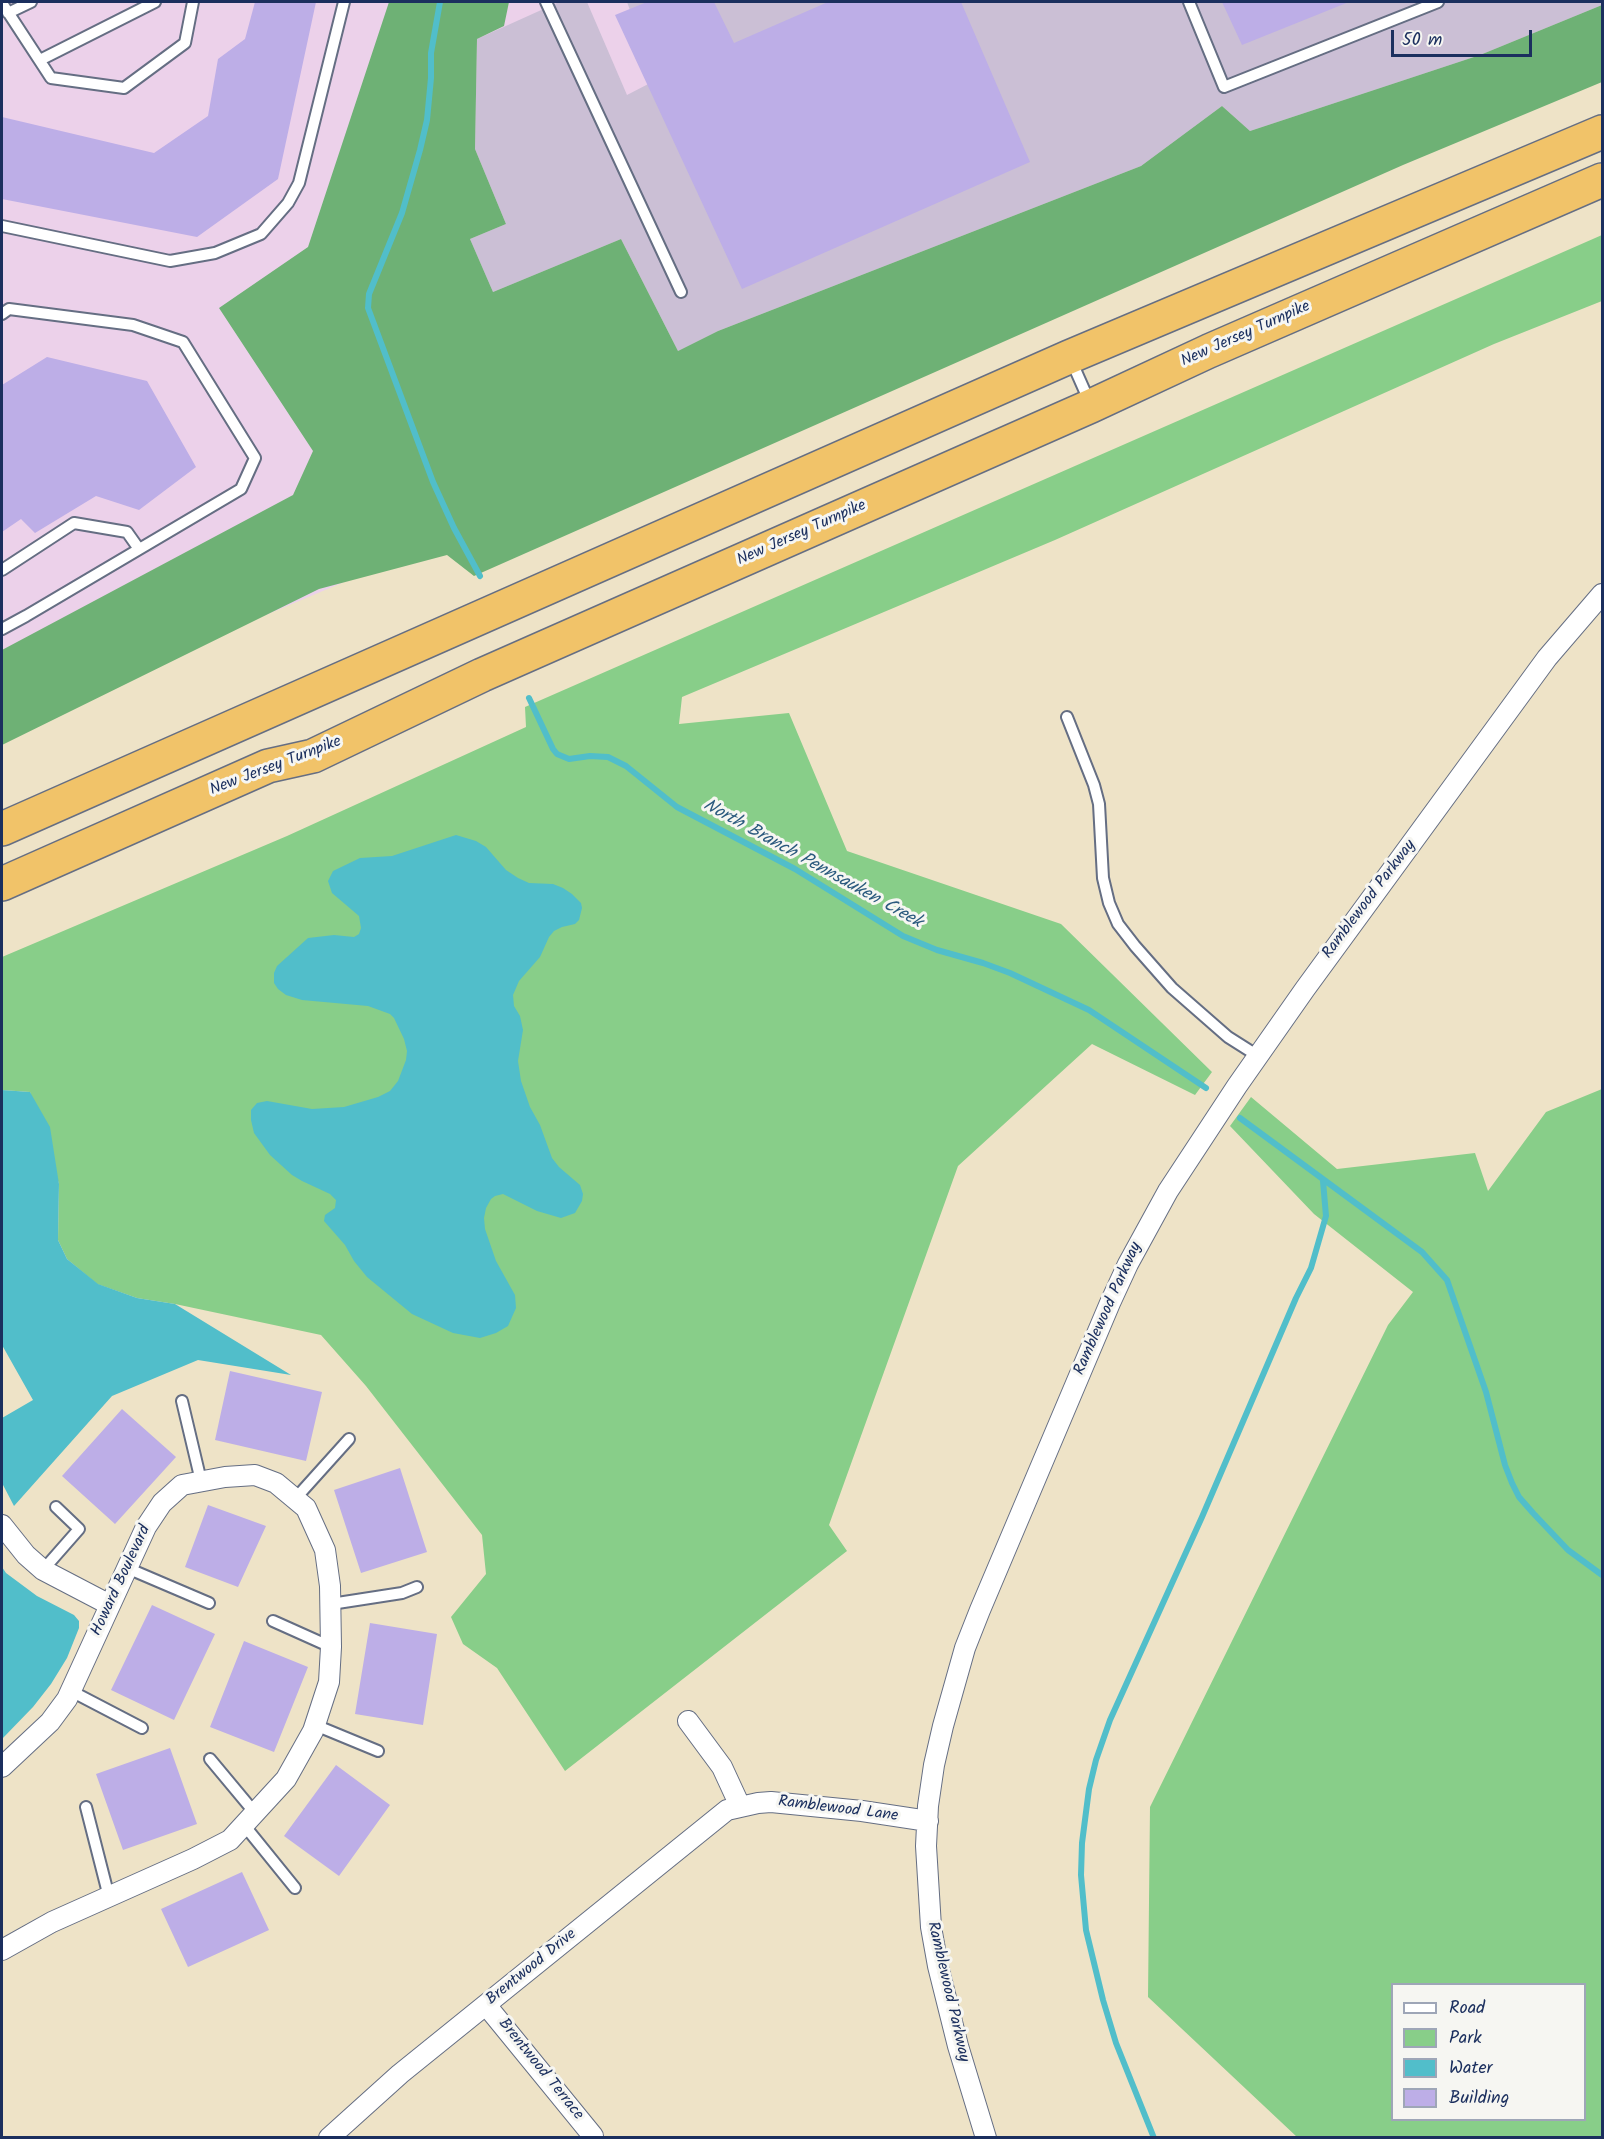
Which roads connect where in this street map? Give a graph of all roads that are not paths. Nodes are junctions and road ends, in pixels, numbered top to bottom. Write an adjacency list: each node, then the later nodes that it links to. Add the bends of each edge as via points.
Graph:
1 (32, 2): 9 (lane)
2 (155, 2): 10 (lane)
3 (193, 2): 10 (lane, via 185,43 124,88 51,78)
4 (344, 2): 13 (lane, via 299,183 288,203 261,234 215,253 170,261)
5 (546, 2): 14 (lane)
6 (1189, 2): 7 (lane, via 1224,87)
7 (1438, 2)
8 (2, 3): 9 (lane)
9 (8, 13): 10 (lane)
10 (40, 60)
11 (1602, 132): 16 (highway)
12 (1602, 180): 17 (highway, New Jersey Turnpike)
13 (2, 226)
14 (681, 292)
15 (2, 314): 18 (lane, via 9,309 133,324 183,342 255,458 241,489)
16 (1069, 357): 17 (lane); 24 (highway)
17 (1091, 406): 23 (highway, New Jersey Turnpike, via 482,675)
18 (139, 549): 19 (lane, via 127,532 74,523); 21 (lane)
19 (2, 570)
20 (1602, 594): 29 (street, Ramblewood Parkway, via 1547,658)
21 (2, 629)
22 (1067, 717): 29 (lane, via 1099,804 1103,878 1118,924 1172,988 1228,1037)
23 (313, 756): 27 (highway, New Jersey Turnpike, via 268,766); 28 (highway, via 279,777)
24 (143, 766): 25 (highway); 26 (highway)
25 (2, 812)
26 (2, 829)
27 (2, 885)
28 (2, 907)
29 (1258, 1056): 54 (street, Ramblewood Parkway, via 1157,1209 1097,1332 965,1648 934,1766)
30 (182, 1401): 32 (lane)
31 (349, 1439): 33 (lane)
32 (201, 1482): 33 (street, Howard Boulevard, via 255,1475 276,1483); 36 (street, Howard Boulevard, via 182,1485 162,1503)
33 (295, 1499): 40 (street, Howard Boulevard, via 306,1508 325,1550)
34 (56, 1507): 37 (lane, via 79,1529)
35 (2, 1525): 37 (street)
36 (127, 1568): 39 (lane); 41 (street, Howard Boulevard)
37 (43, 1570): 41 (street)
38 (417, 1587): 40 (lane)
39 (209, 1603)
40 (331, 1604): 43 (street, Howard Boulevard)
41 (110, 1605): 44 (street, Howard Boulevard)
42 (273, 1621): 43 (lane)
43 (332, 1647): 46 (street, Howard Boulevard, via 329,1682)
44 (70, 1691): 47 (lane); 50 (street, Howard Boulevard, via 50,1722)
45 (688, 1721): 51 (street, via 722,1767)
46 (315, 1725): 48 (lane); 53 (street, Howard Boulevard, via 286,1779)
47 (142, 1728)
48 (378, 1751)
49 (210, 1759): 53 (lane)
50 (2, 1767)
51 (740, 1806): 54 (street, Ramblewood Lane, via 797,1804); 58 (street, Brentwood Drive, via 715,1818)
52 (86, 1808): 56 (lane)
53 (249, 1819): 55 (lane); 56 (street, Howard Boulevard, via 230,1840)
54 (928, 1821): 61 (street, Ramblewood Parkway, via 927,1887 938,1966)
55 (295, 1888)
56 (109, 1897): 57 (street, Howard Boulevard)
57 (2, 1950)
58 (486, 2005): 59 (street, Brentwood Terrace); 60 (street, Brentwood Drive)
59 (593, 2136)
60 (329, 2138)
61 (986, 2138)

